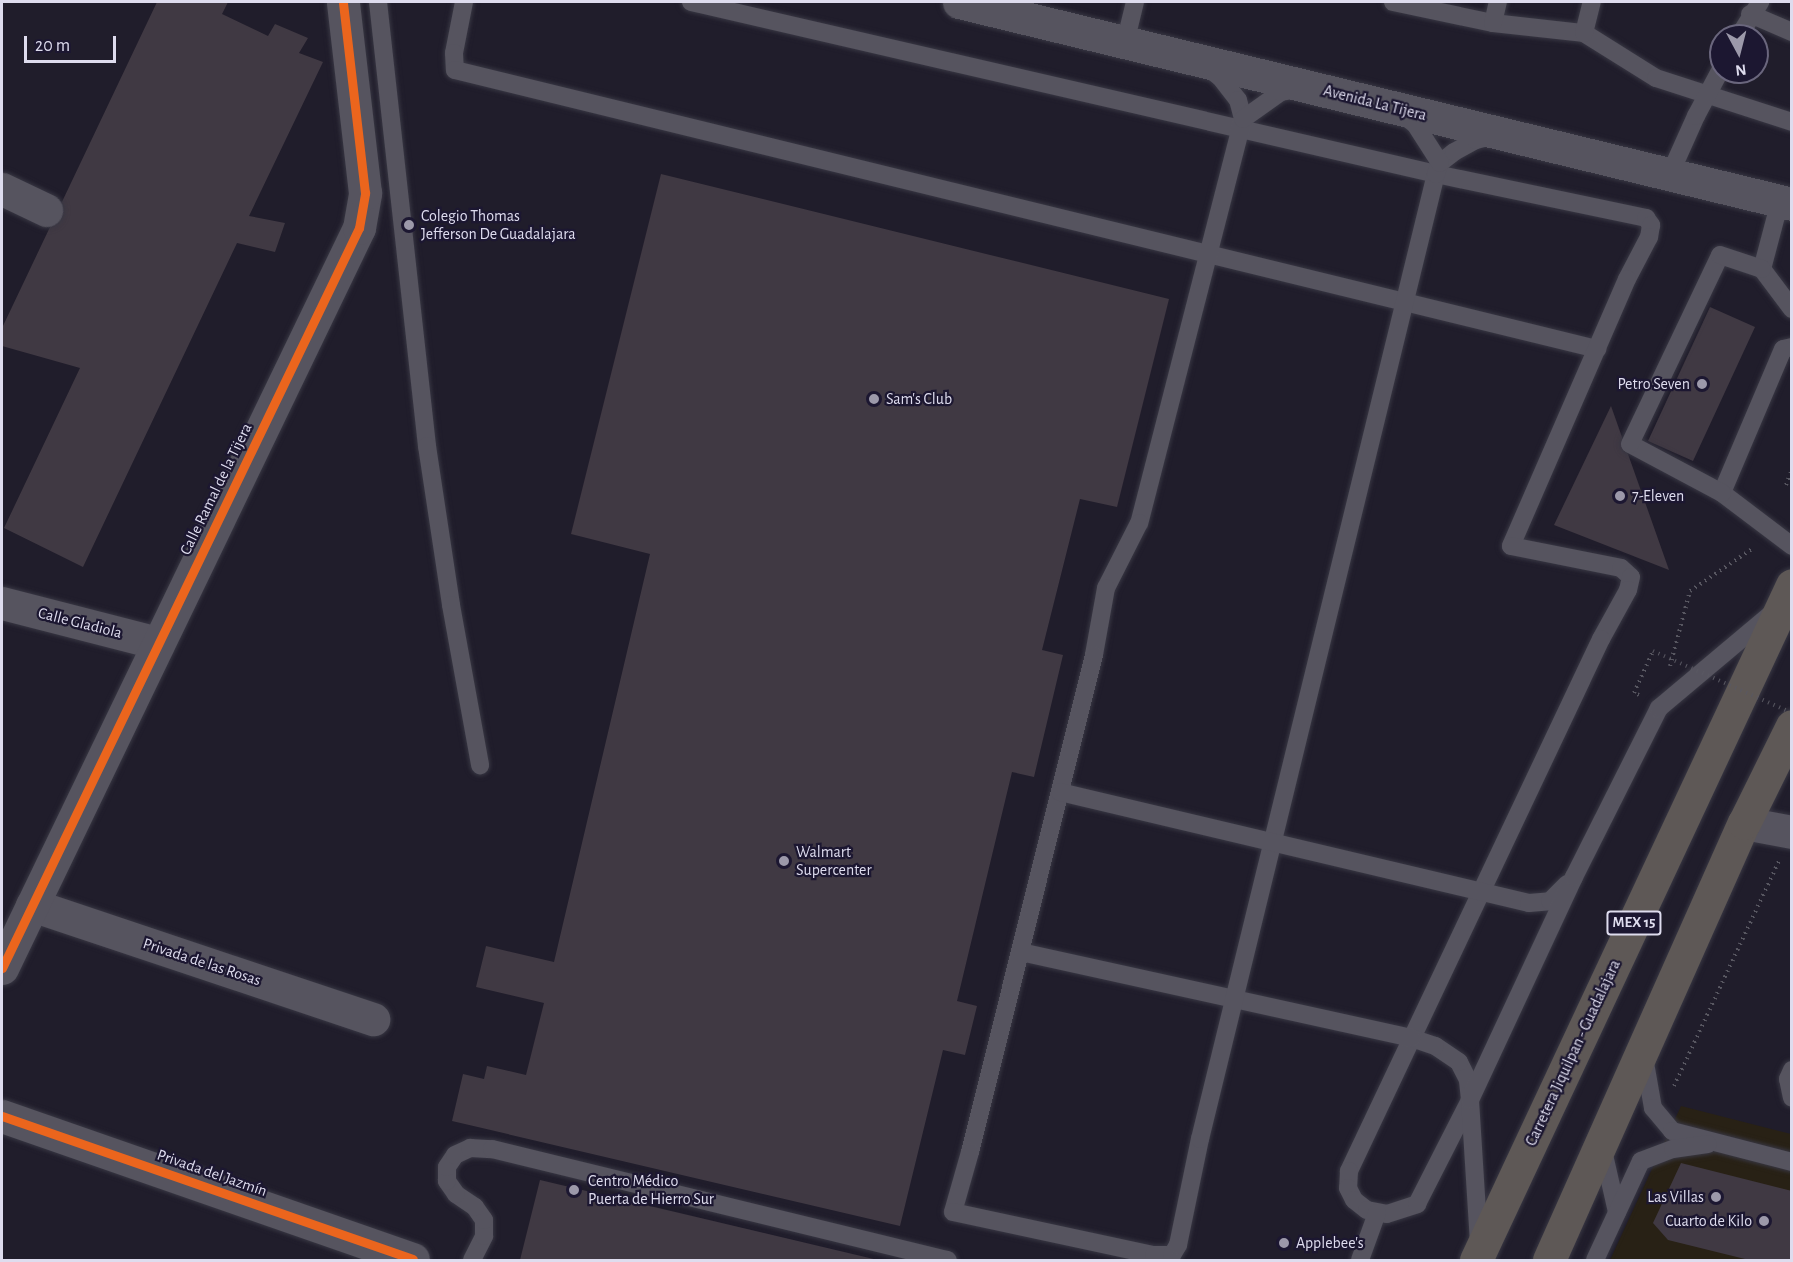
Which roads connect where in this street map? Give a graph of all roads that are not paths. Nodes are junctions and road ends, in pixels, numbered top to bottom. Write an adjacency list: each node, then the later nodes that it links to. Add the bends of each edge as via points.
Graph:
1 (343, 2): 40 (street, Calle Ramal de la Tijera, via 365,193 358,228)
2 (378, 2): 42 (lane, via 428,446)
3 (464, 2): 30 (lane, via 454,53 455,70)
4 (691, 2): 23 (lane)
5 (959, 2): 16 (street, Avenida La Tijera)
6 (1135, 2): 16 (lane)
7 (1393, 2): 10 (lane)
8 (1498, 2): 12 (lane)
9 (1592, 2): 15 (lane)
10 (1414, 4): 12 (lane)
11 (1755, 8): 13 (lane); 14 (lane)
12 (1492, 23): 15 (lane)
13 (1746, 24)
14 (1791, 32)
15 (1584, 33): 20 (lane, via 1656,78)
16 (1125, 42): 17 (street, Avenida La Tijera)
17 (1199, 60): 19 (street, Avenida La Tijera); 23 (lane, via 1220,77 1238,100)
18 (1713, 84): 20 (lane)
19 (1310, 87): 21 (street, Avenida La Tijera); 23 (lane, via 1281,92)
20 (1707, 95): 22 (lane); 26 (lane)
21 (1393, 107): 24 (street, Avenida La Tijera); 25 (lane, via 1415,124)
22 (1791, 122)
23 (1242, 123): 25 (lane); 30 (lane)
24 (1504, 134): 25 (lane, via 1476,140); 26 (street, Avenida La Tijera)
25 (1438, 169): 32 (lane); 35 (lane, via 1646,218 1651,225 1649,237)
26 (1670, 174): 28 (street, Avenida La Tijera)
27 (2, 189): 29 (street)
28 (1786, 202): 31 (lane)
29 (46, 210)
30 (1209, 254): 32 (lane); 43 (lane, via 1140,523 1106,588 1094,655)
31 (1762, 269): 33 (lane); 36 (lane, via 1720,255 1630,444)
32 (1404, 302): 35 (lane); 46 (lane)
33 (1791, 309)
34 (1791, 347): 36 (lane, via 1783,349)
35 (1597, 348): 48 (lane, via 1511,546 1621,568 1631,577)
36 (1722, 493): 37 (lane)
37 (1791, 546)
38 (1787, 595): 47 (lane, via 1659,708); 65 (highway, Carretera Jiquilpan - Guadalajara / MEX 15)
39 (2, 603): 40 (street, Calle Gladiola)
40 (158, 644): 49 (street, Calle Ramal de la Tijera)
41 (1791, 726): 44 (highway)
42 (480, 765)
43 (1060, 792): 46 (lane); 50 (lane)
44 (1744, 823): 45 (street); 55 (highway)
45 (1787, 842)
46 (1272, 843): 48 (lane); 52 (lane)
47 (1574, 877): 48 (lane, via 1550,901 1529,903); 58 (lane)
48 (1481, 893): 54 (lane)
49 (32, 905): 51 (street, Calle Ramal de la Tijera); 53 (street, Privada de las Rosas)
50 (1020, 952): 52 (lane); 52 (lane, via 953,1212 1172,1256 1179,1245)
51 (2, 968)
52 (1234, 999): 54 (lane)
53 (373, 1019)
54 (1413, 1038): 58 (lane, via 1460,1062 1468,1080); 64 (lane, via 1349,1171 1348,1188 1354,1200)
55 (1643, 1049): 60 (lane, via 1653,1108 1672,1131); 61 (highway)
56 (1791, 1070): 57 (lane)
57 (1791, 1098)
58 (1470, 1100): 64 (lane, via 1417,1204 1403,1211); 65 (lane)
59 (2, 1116): 66 (street, Privada del Jazmín)
60 (1716, 1142): 62 (lane); 63 (lane, via 1673,1149 1641,1161)
61 (1601, 1143): 63 (lane); 70 (highway)
62 (1791, 1162)
63 (1617, 1212): 71 (lane)
64 (1377, 1213): 69 (lane)
65 (1478, 1257)
66 (412, 1259)
67 (472, 1260): 68 (lane, via 484,1236 484,1220 475,1206 456,1194 447,1181 447,1167 455,1155 470,1148 492,1149)
68 (948, 1260)
69 (1360, 1260)
70 (1549, 1260)
71 (1595, 1260)

